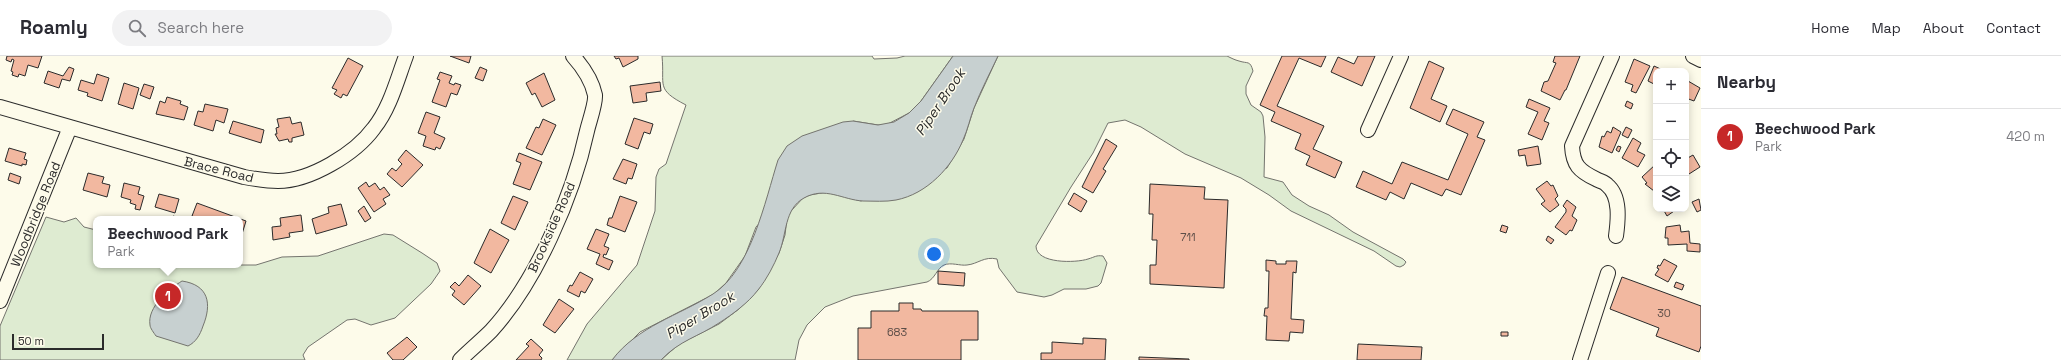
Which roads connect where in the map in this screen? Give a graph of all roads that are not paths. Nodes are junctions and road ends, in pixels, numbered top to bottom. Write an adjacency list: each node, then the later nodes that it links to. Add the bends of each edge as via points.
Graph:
1 (406, 56): 8 (street, Brace Road, via 390,99 374,129 343,157 316,173 279,181 244,178)
2 (573, 56): 13 (street, Brookside Road, via 582,66 595,96 584,146 563,207 522,290 491,330)
3 (1400, 56): 9 (street)
4 (1612, 56): 10 (street, via 1572,146 1573,160 1581,170 1608,185 1614,196 1619,211)
5 (1693, 56): 6 (street)
6 (1701, 60)
7 (0, 107): 8 (street, Brace Road)
8 (70, 127): 12 (street, Woodbridge Road)
9 (1368, 130)
10 (1616, 236)
11 (1608, 273): 14 (street)
12 (0, 301)
13 (460, 360)
14 (1580, 360)

